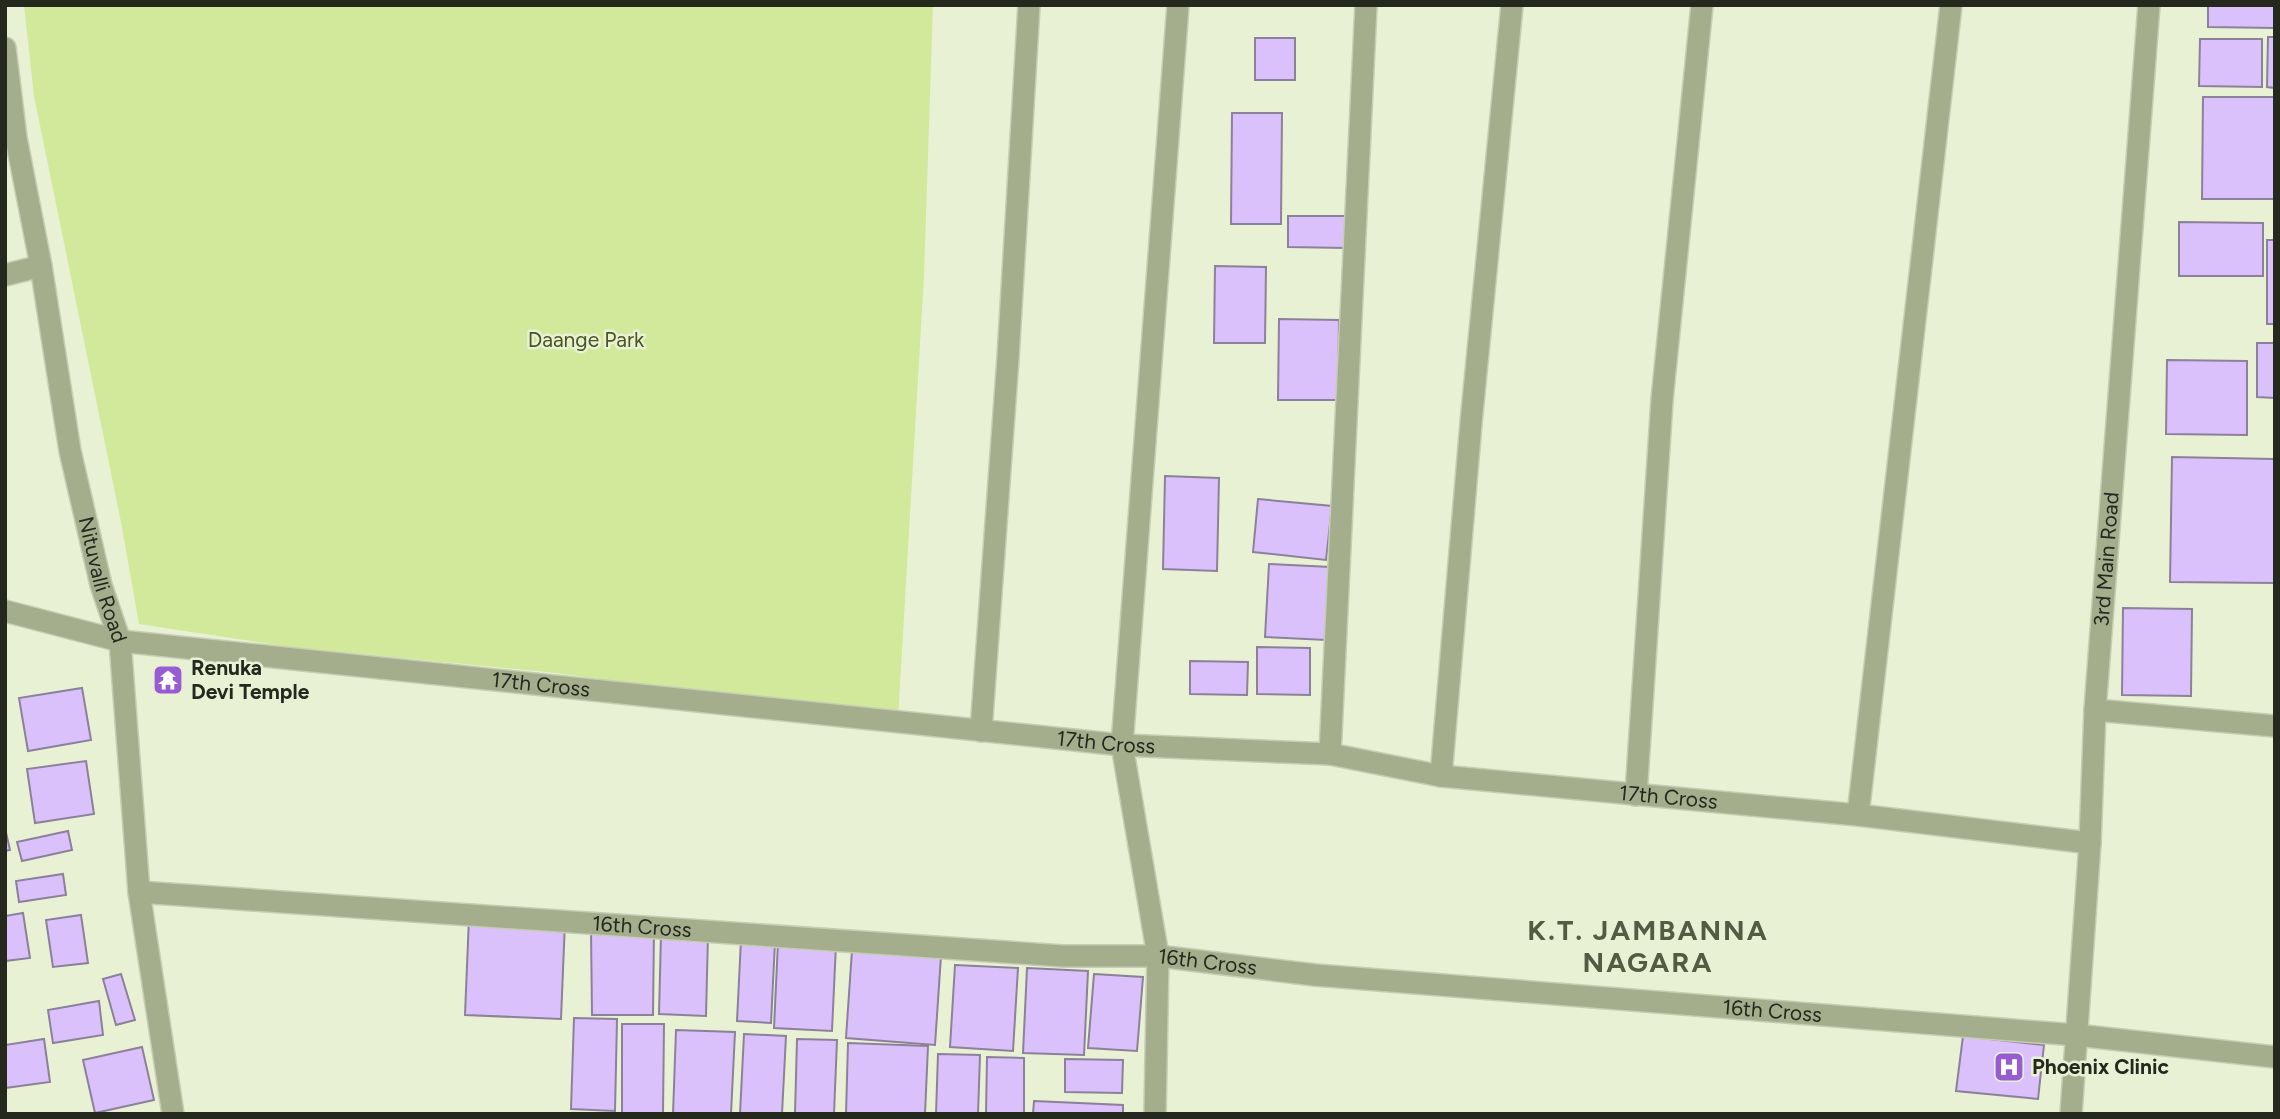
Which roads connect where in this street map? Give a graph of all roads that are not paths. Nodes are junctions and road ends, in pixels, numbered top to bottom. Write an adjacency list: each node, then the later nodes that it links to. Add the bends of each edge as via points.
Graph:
1 (1029, 5): 16 (street)
2 (1178, 5): 17 (street)
3 (1366, 5): 18 (street)
4 (1512, 5): 19 (street)
5 (1702, 5): 20 (street, via 1662,400)
6 (1951, 5): 21 (street)
7 (2149, 5): 14 (street, 3rd Main Road)
8 (5, 48): 9 (street, Nituvalli Road)
9 (7, 83): 10 (street, Nituvalli Road)
10 (41, 266): 11 (street); 13 (street, Nituvalli Road, via 70,451 101,585)
11 (5, 275)
12 (5, 611): 13 (street, 17th Cross)
13 (120, 641): 16 (street, 17th Cross); 23 (street, Nituvalli Road)
14 (2095, 710): 15 (street); 22 (street, 3rd Main Road)
15 (2275, 726)
16 (981, 731): 17 (street, 17th Cross)
17 (1122, 745): 18 (street, 17th Cross); 24 (street)
18 (1329, 754): 19 (street, 17th Cross)
19 (1441, 776): 20 (street, 17th Cross)
20 (1636, 794): 21 (street, 17th Cross)
21 (1857, 815): 22 (street, 17th Cross)
22 (2090, 843): 25 (street, 3rd Main Road)
23 (139, 892): 24 (street, 16th Cross, via 1063,956); 27 (street, Nituvalli Road)
24 (1158, 956): 25 (street, 16th Cross, via 1315,975); 28 (street)
25 (2076, 1035): 26 (street, 16th Cross); 29 (street, 3rd Main Road)
26 (2275, 1057)
27 (173, 1114)
28 (1155, 1114)
29 (2071, 1114)

